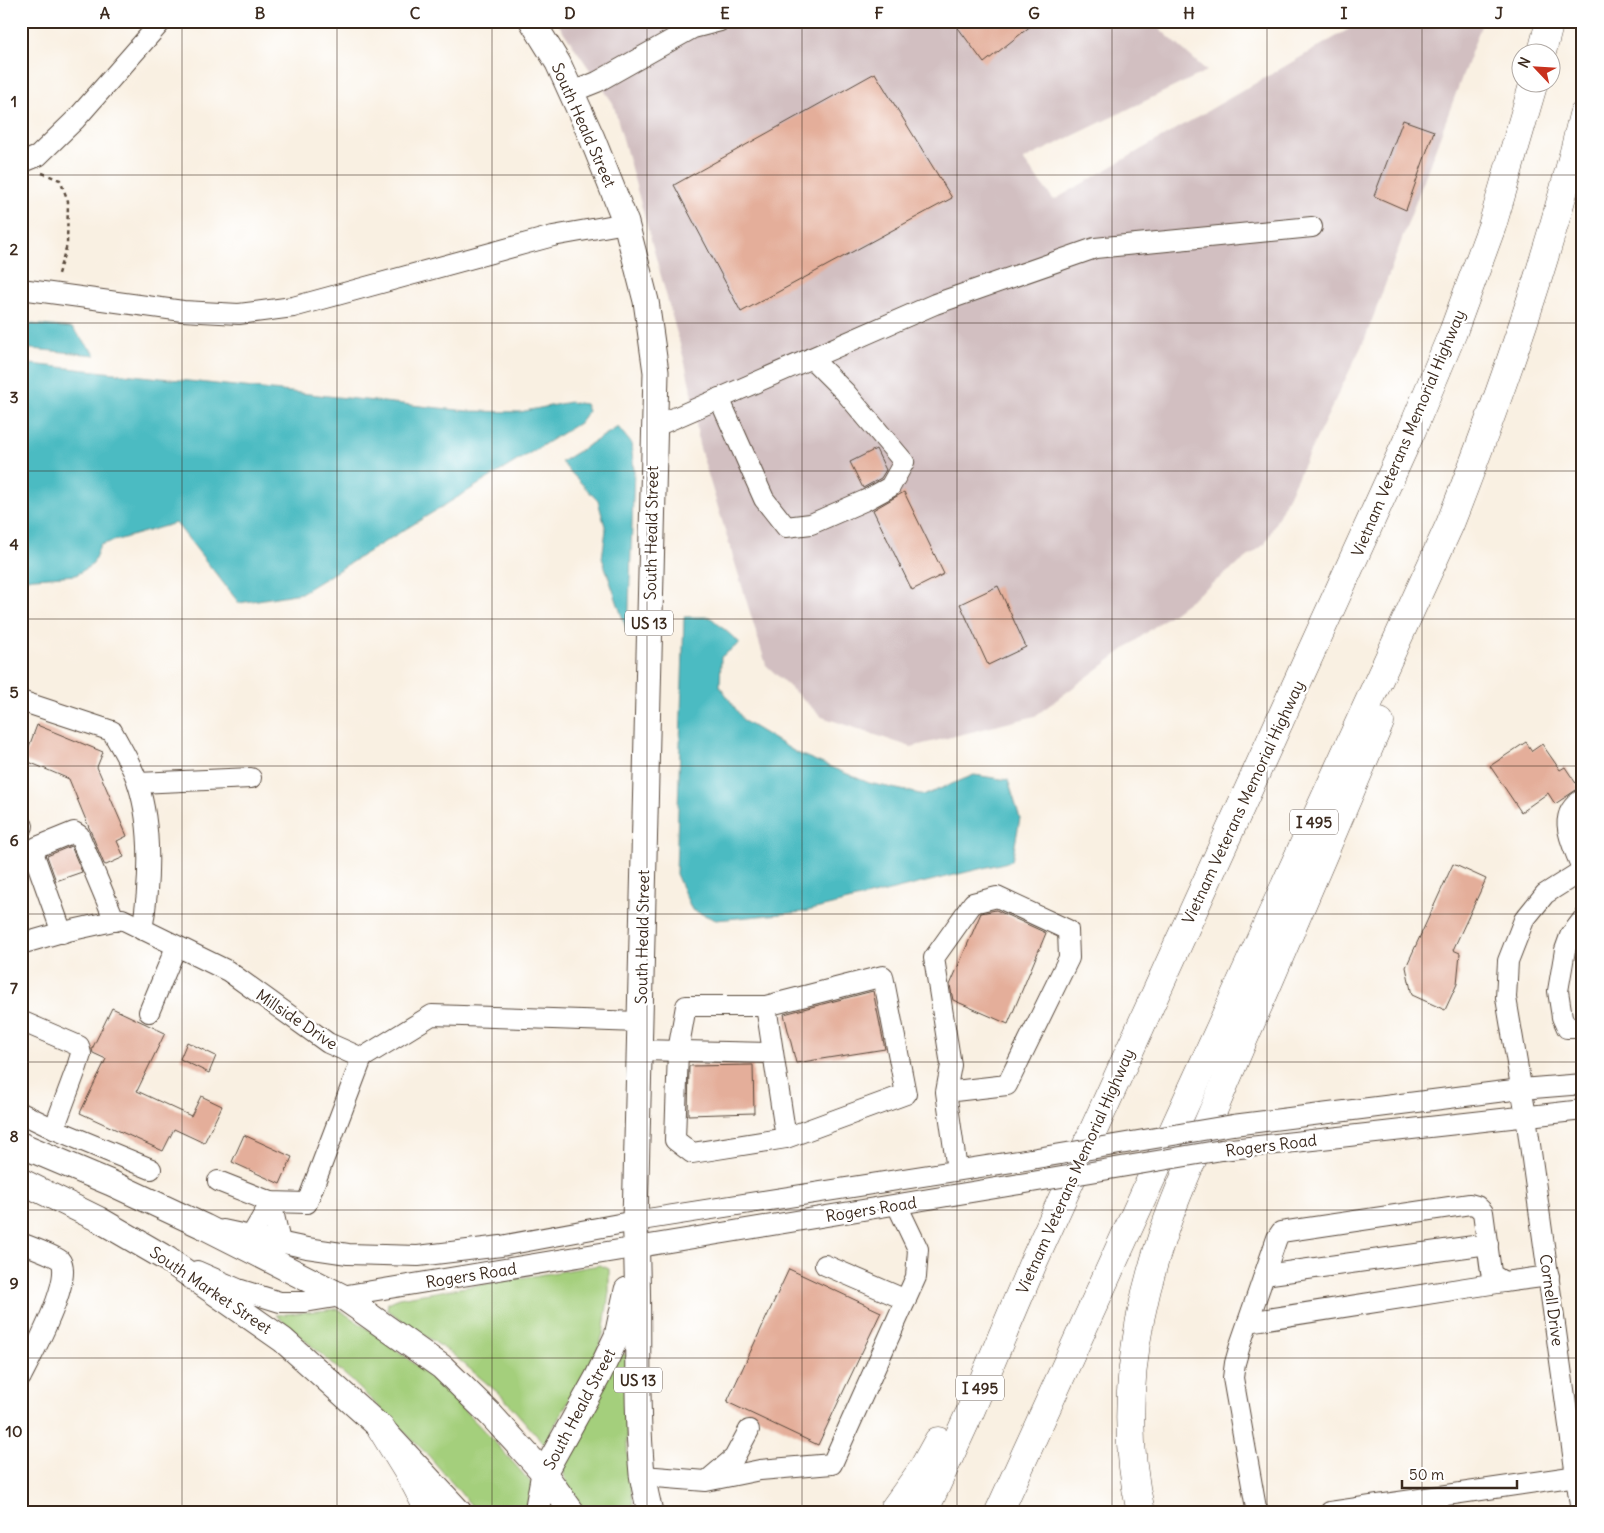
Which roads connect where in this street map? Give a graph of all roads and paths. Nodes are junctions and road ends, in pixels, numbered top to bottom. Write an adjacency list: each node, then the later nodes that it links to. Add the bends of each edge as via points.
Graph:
1 (162, 21): 9 (street)
2 (532, 21): 6 (main road, South Heald Street / US 13, via 558,62)
3 (720, 21): 6 (street, via 693,28 597,82)
4 (1550, 21): 5 (highway)
5 (1545, 42)
6 (572, 92): 10 (main road, South Heald Street / US 13)
7 (1531, 92): 61 (highway, Vietnam Veterans Memorial Highway / I 495, via 1492,226 1412,430)
8 (1583, 115): 17 (highway, I 495, via 1527,312)
9 (28, 169): 13 (path, via 60,180 68,201 67,245)
10 (626, 223): 13 (street, via 553,236 293,307 239,314 183,311); 16 (main road, South Heald Street / US 13, via 646,301 654,354)
11 (1312, 227): 14 (street, via 1095,248 935,304)
12 (21, 289): 13 (street)
13 (53, 293)
14 (811, 358): 15 (street); 15 (street, via 846,392 904,462 890,486 811,524 786,527 764,499)
15 (719, 398): 16 (street)
16 (654, 427): 32 (main road, South Heald Street / US 13)
17 (1450, 524): 84 (highway, I 495); 85 (highway, via 1422,628 1176,1198 1158,1248 1143,1300 1132,1376 1131,1436)
18 (21, 701): 20 (street, via 112,731)
19 (251, 778): 20 (street)
20 (138, 783): 25 (street, via 149,837)
21 (1583, 798): 22 (street, via 1569,814 1566,828)
22 (1583, 870): 39 (street, Cornell Drive, via 1545,894 1524,920 1508,961 1506,998)
23 (1583, 919): 33 (street, via 1564,950 1558,991 1567,1028)
24 (115, 921): 25 (street, Millside Drive, via 122,919); 26 (street, Millside Drive); 26 (street, via 79,835 74,832 37,847 33,852)
25 (142, 930): 28 (street, Millside Drive)
26 (62, 932): 27 (street, Millside Drive)
27 (21, 944)
28 (176, 947): 30 (street); 37 (street, Millside Drive, via 228,971 328,1043)
29 (766, 1006): 35 (street, via 686,1006); 36 (street); 45 (street, via 883,976 906,1094)
30 (149, 1012)
31 (21, 1021): 44 (street, via 79,1046 81,1054)
32 (640, 1022): 34 (main road, South Heald Street / US 13); 37 (street, via 432,1015)
33 (1583, 1028)
34 (639, 1050): 35 (street); 53 (main road, South Heald Street / US 13)
35 (678, 1051): 36 (street); 45 (street, via 675,1140 692,1153)
36 (773, 1053): 45 (street)
37 (362, 1058): 51 (street, via 307,1203)
38 (1583, 1084): 39 (street, Rogers Road)
39 (1522, 1089): 43 (street, Cornell Drive); 48 (street, Rogers Road, bridge, via 1233,1125)
40 (946, 1092): 40 (street, via 951,1065 934,958 973,903 997,897 1068,930 1069,958 1007,1084); 48 (street)
41 (1583, 1110): 43 (street, Rogers Road)
42 (21, 1114): 44 (street)
43 (1526, 1116): 52 (street, Rogers Road, bridge, via 1222,1150); 64 (street, Cornell Drive)
44 (54, 1129): 47 (street)
45 (786, 1138)
46 (21, 1146): 54 (main road)
47 (151, 1169)
48 (957, 1170): 53 (street, Rogers Road)
49 (218, 1181): 51 (street)
50 (22, 1182): 60 (main road, South Market Street)
51 (271, 1202): 55 (street); 56 (street)
52 (898, 1205): 59 (street, Rogers Road); 67 (street, via 918,1249 916,1277)
53 (635, 1220): 56 (street, Rogers Road, via 501,1246 418,1256 348,1254); 59 (main road, South Heald Street / US 13)
54 (205, 1226): 55 (street, Rogers Road); 66 (main road)
55 (252, 1236): 56 (street, Rogers Road)
56 (280, 1242)
57 (21, 1243): 69 (street, via 59,1259 64,1269 57,1302)
58 (1488, 1244): 63 (street); 63 (street, via 1483,1212 1470,1204 1281,1232); 65 (street, via 1492,1272)
59 (637, 1248): 66 (street, Rogers Road); 72 (main road, South Heald Street / US 13, via 617,1336); 73 (main road, South Heald Street / US 13)
60 (168, 1258): 66 (street, Rogers Road, via 238,1289 280,1302); 70 (main road, South Market Street, via 283,1340)
61 (1033, 1263): 82 (highway, via 955,1403 922,1470); 83 (highway, Vietnam Veterans Memorial Highway / I 495)
62 (825, 1265): 67 (street)
63 (1264, 1275): 68 (street)
64 (1549, 1276): 65 (street); 74 (street, Cornell Drive)
65 (1504, 1282): 68 (street)
66 (343, 1296): 72 (main road, via 442,1367)
67 (906, 1300): 75 (street, via 832,1464 760,1470)
68 (1248, 1322): 86 (street, via 1233,1378)
69 (21, 1377)
70 (380, 1428): 77 (highway); 78 (main road, South Market Street)
71 (748, 1430): 75 (street, via 734,1458)
72 (544, 1473): 79 (main road, South Heald Street / US 13); 80 (main road)
73 (642, 1476): 75 (street); 81 (main road, South Heald Street / US 13)
74 (1577, 1476): 76 (street, Cornell Drive); 87 (street)
75 (706, 1481)
76 (1582, 1507)
77 (430, 1512)
78 (459, 1512)
79 (537, 1512)
80 (572, 1512)
81 (650, 1512)
82 (892, 1512)
83 (924, 1512)
84 (999, 1512)
85 (1141, 1512)
86 (1259, 1512)
87 (1330, 1512)

